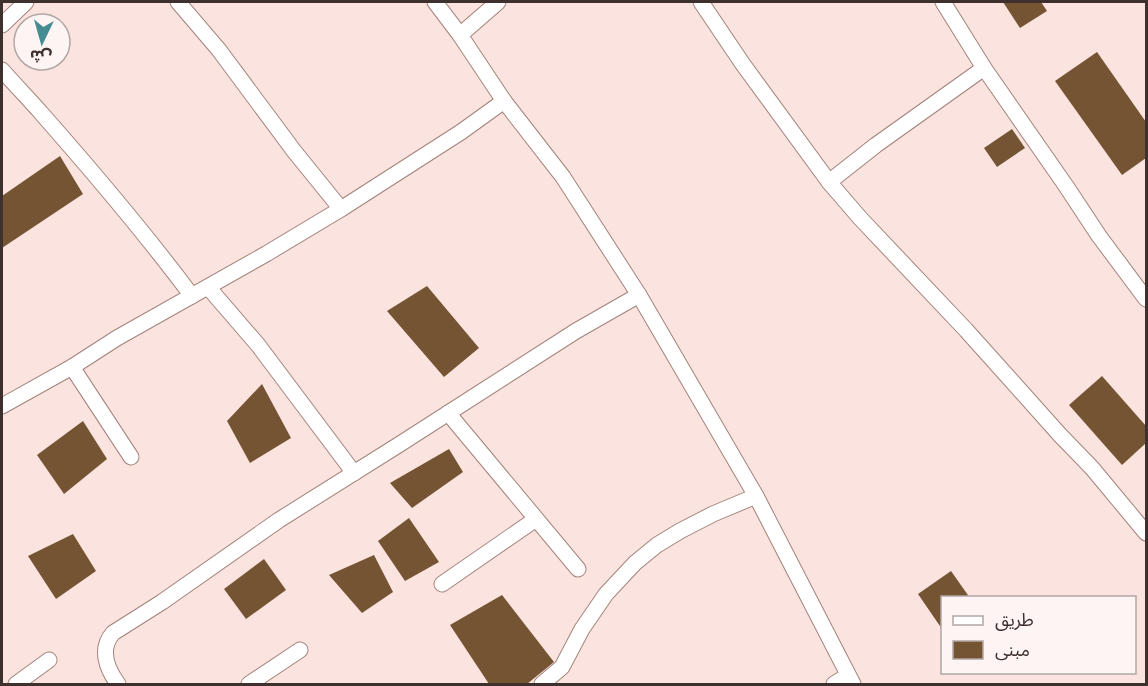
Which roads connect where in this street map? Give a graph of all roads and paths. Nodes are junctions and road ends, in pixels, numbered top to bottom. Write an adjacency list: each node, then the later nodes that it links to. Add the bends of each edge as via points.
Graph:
1 (26, 2): 7 (street)
2 (178, 2): 13 (street)
3 (435, 2): 8 (street)
4 (498, 2): 8 (street)
5 (701, 2): 12 (street)
6 (943, 2): 9 (street)
7 (2, 25)
8 (460, 35): 11 (street)
9 (984, 68): 12 (street); 17 (street)
10 (2, 70): 16 (street, via 122,208)
11 (504, 101): 13 (street); 15 (street, via 563,177)
12 (829, 182): 25 (street, via 1092,468)
13 (341, 209): 14 (street)
14 (208, 287): 16 (street); 22 (street, via 258,345)
15 (639, 295): 20 (street); 23 (street)
16 (192, 296): 18 (street)
17 (1146, 299)
18 (72, 367): 19 (street); 21 (street)
19 (2, 406)
20 (448, 413): 22 (street); 24 (street)
21 (131, 457)
22 (354, 472): 32 (street, via 113,633 107,640 106,660)
23 (756, 496): 30 (street); 34 (street, via 680,531 635,563 606,594 562,667)
24 (536, 519): 26 (street); 27 (street)
25 (1146, 533)
26 (578, 569)
27 (442, 584)
28 (300, 651): 33 (street)
29 (49, 660): 31 (street)
30 (845, 682)
31 (16, 684)
32 (118, 684)
33 (249, 684)
34 (542, 684)

